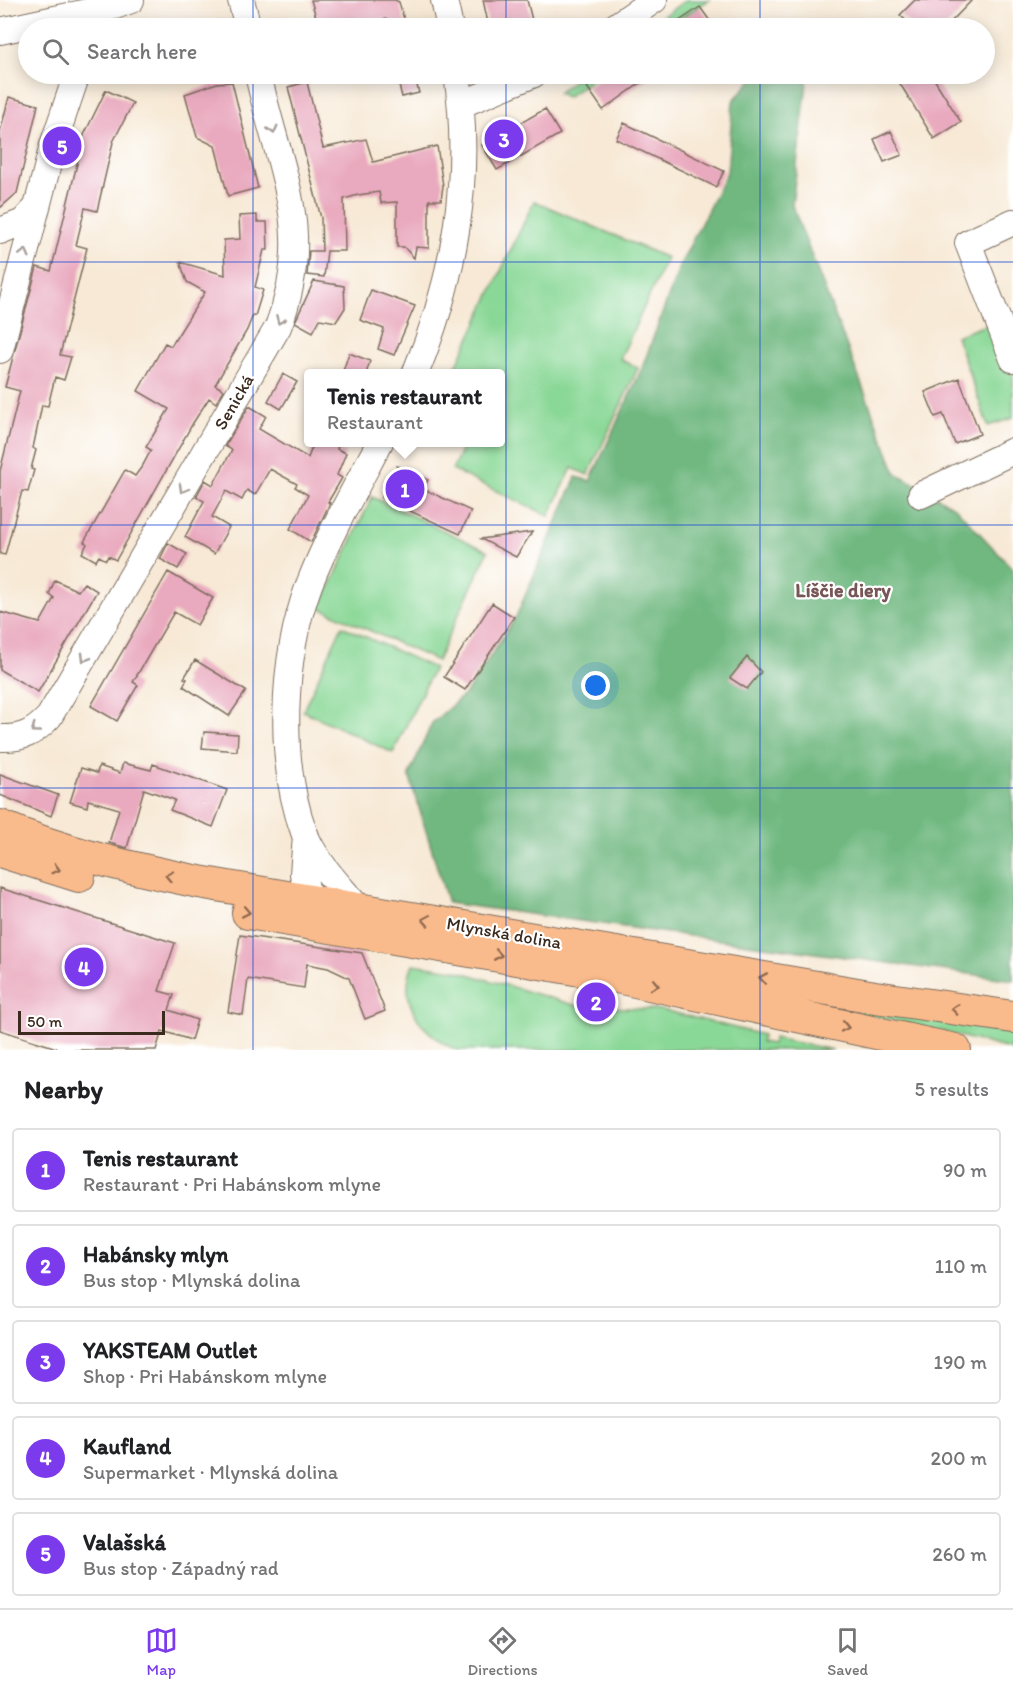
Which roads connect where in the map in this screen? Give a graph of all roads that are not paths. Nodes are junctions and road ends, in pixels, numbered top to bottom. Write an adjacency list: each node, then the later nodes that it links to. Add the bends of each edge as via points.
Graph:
1 (241, 0): 7 (street)
2 (444, 0): 8 (street)
3 (654, 0): 9 (street)
4 (119, 2): 5 (street); 6 (street)
5 (61, 18)
6 (107, 18)
7 (246, 18)
8 (448, 18)
9 (628, 18)
10 (70, 84): 15 (street)
11 (261, 84): 25 (street, Senická, one-way to 25, via 291,199 296,242 287,305 278,327 59,702 32,733 21,738)
12 (459, 84): 14 (street)
13 (510, 84): 14 (street)
14 (462, 104): 21 (street, via 461,195 452,261)
15 (37, 207): 17 (street, via 23,222); 19 (street, one-way to 15)
16 (1013, 222): 18 (street, via 968,243)
17 (0, 231)
18 (1006, 319): 20 (street)
19 (0, 350)
20 (1013, 359)
21 (417, 369)
22 (377, 447): 27 (street, via 320,559 299,617 285,735 292,785)
23 (1013, 451): 24 (street)
24 (921, 495)
25 (0, 738)
26 (0, 826): 30 (main road, Mlynská dolina, one-way to 26, via 128,867)
27 (306, 836): 29 (street); 30 (street, via 303,874)
28 (0, 851): 30 (main road, Mlynská dolina, one-way to 30, via 119,887)
29 (358, 908): 30 (main road, Mlynská dolina); 31 (main road); 32 (main road, Mlynská dolina, one-way to 29)
30 (315, 914): 31 (main road, Mlynská dolina)
31 (379, 934): 33 (main road, Mlynská dolina, one-way to 33, via 598,973)
32 (1013, 1017)
33 (955, 1050)

